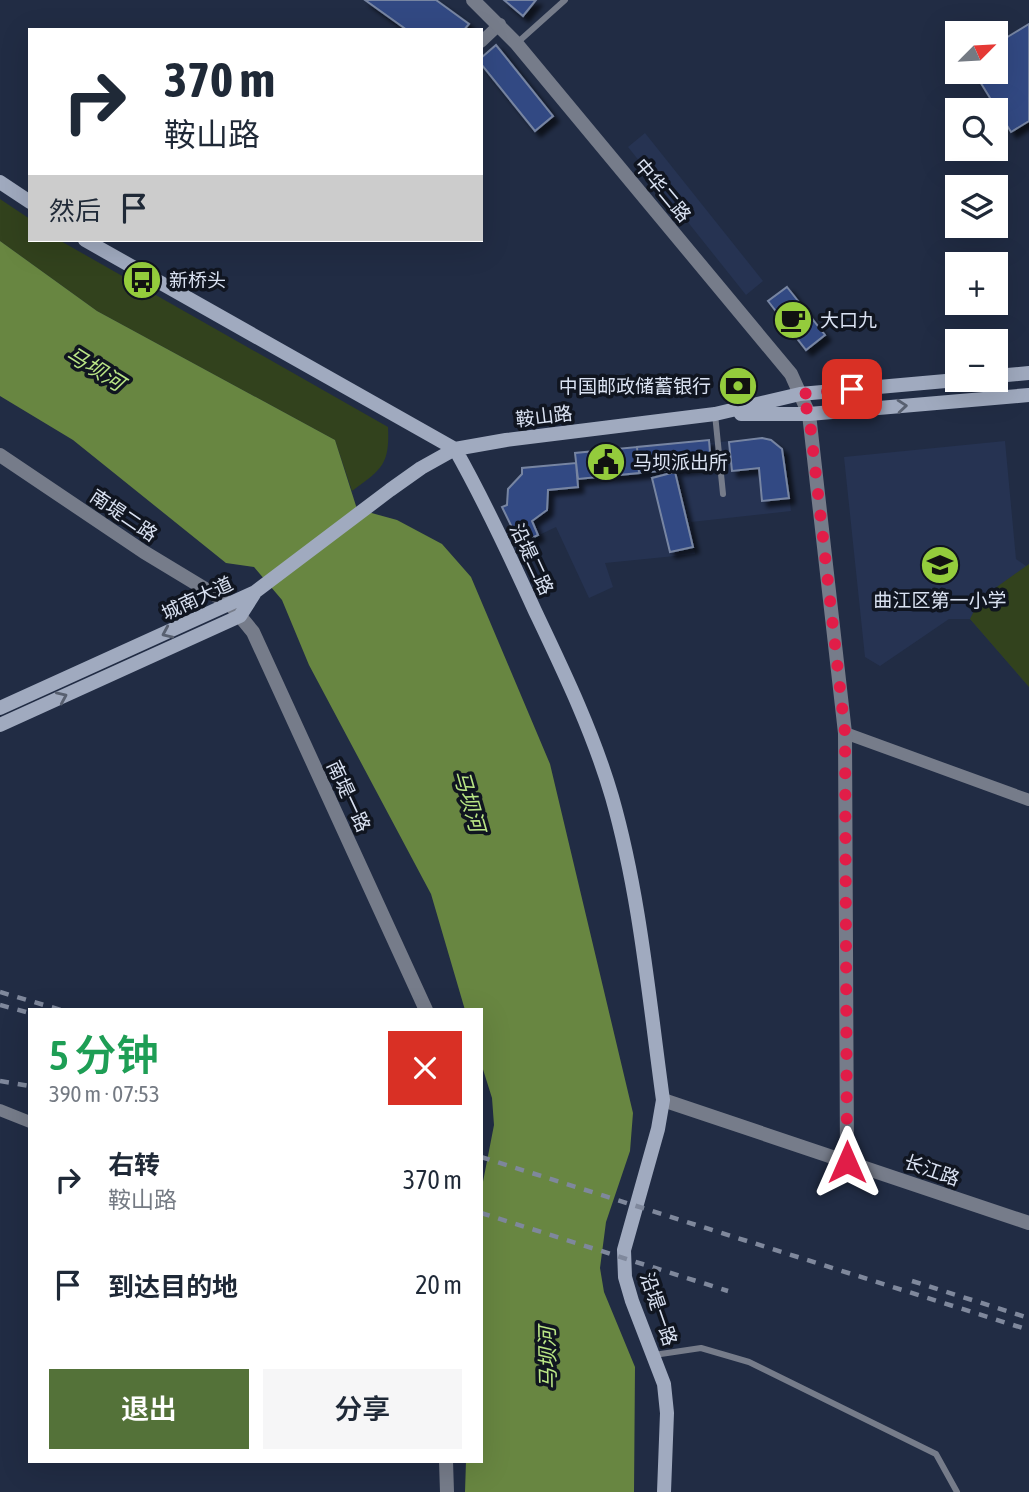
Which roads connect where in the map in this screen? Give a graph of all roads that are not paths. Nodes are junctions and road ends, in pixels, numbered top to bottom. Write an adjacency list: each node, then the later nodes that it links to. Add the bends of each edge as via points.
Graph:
1 (472, 0): 3 (street, 中华二路)
2 (565, 0): 5 (lane)
3 (499, 24): 4 (street); 5 (street, 中华二路)
4 (483, 40)
5 (516, 43): 12 (street, 中华二路, via 791,374)
6 (0, 182): 7 (main road)
7 (28, 201)
8 (89, 242): 16 (main road)
9 (1029, 373): 10 (main road)
10 (1008, 375)
11 (945, 381): 12 (main road, 鞍山路)
12 (800, 394): 14 (main road, 鞍山路); 15 (street, 中华二路)
13 (1029, 395): 15 (main road, 鞍山路, one-way to 13)
14 (715, 414): 15 (main road, 鞍山路); 16 (main road, 鞍山路); 19 (lane)
15 (809, 414): 25 (street, 中华二路)
16 (455, 449): 18 (main road, 鞍山路); 28 (main road, 沿堤二路, via 578,701 612,797 636,905)
17 (0, 454): 21 (street, 南堤二路)
18 (390, 490): 20 (main road, 城南大道)
19 (723, 494)
20 (255, 593): 21 (main road, 城南大道); 22 (main road)
21 (229, 604): 22 (street, 南堤一路); 23 (main road, 城南大道, one-way to 23)
22 (240, 616): 24 (main road, one-way to 22); 27 (street, 南堤一路, via 253,632)
23 (0, 708)
24 (0, 725)
25 (845, 733): 26 (street); 31 (street, 中华二路)
26 (1029, 800)
27 (425, 1008)
28 (663, 1100): 31 (street, 长江路); 33 (main road, 沿堤一路, via 624,1250 625,1277)
29 (0, 1110): 30 (street)
30 (28, 1121)
31 (847, 1162): 32 (street, 长江路)
32 (1029, 1223)
33 (654, 1355): 36 (main road, 沿堤一路, via 667,1413); 37 (lane, via 701,1348 749,1362 936,1454)
34 (446, 1463): 35 (street)
35 (447, 1492)
36 (664, 1492)
37 (957, 1492)

